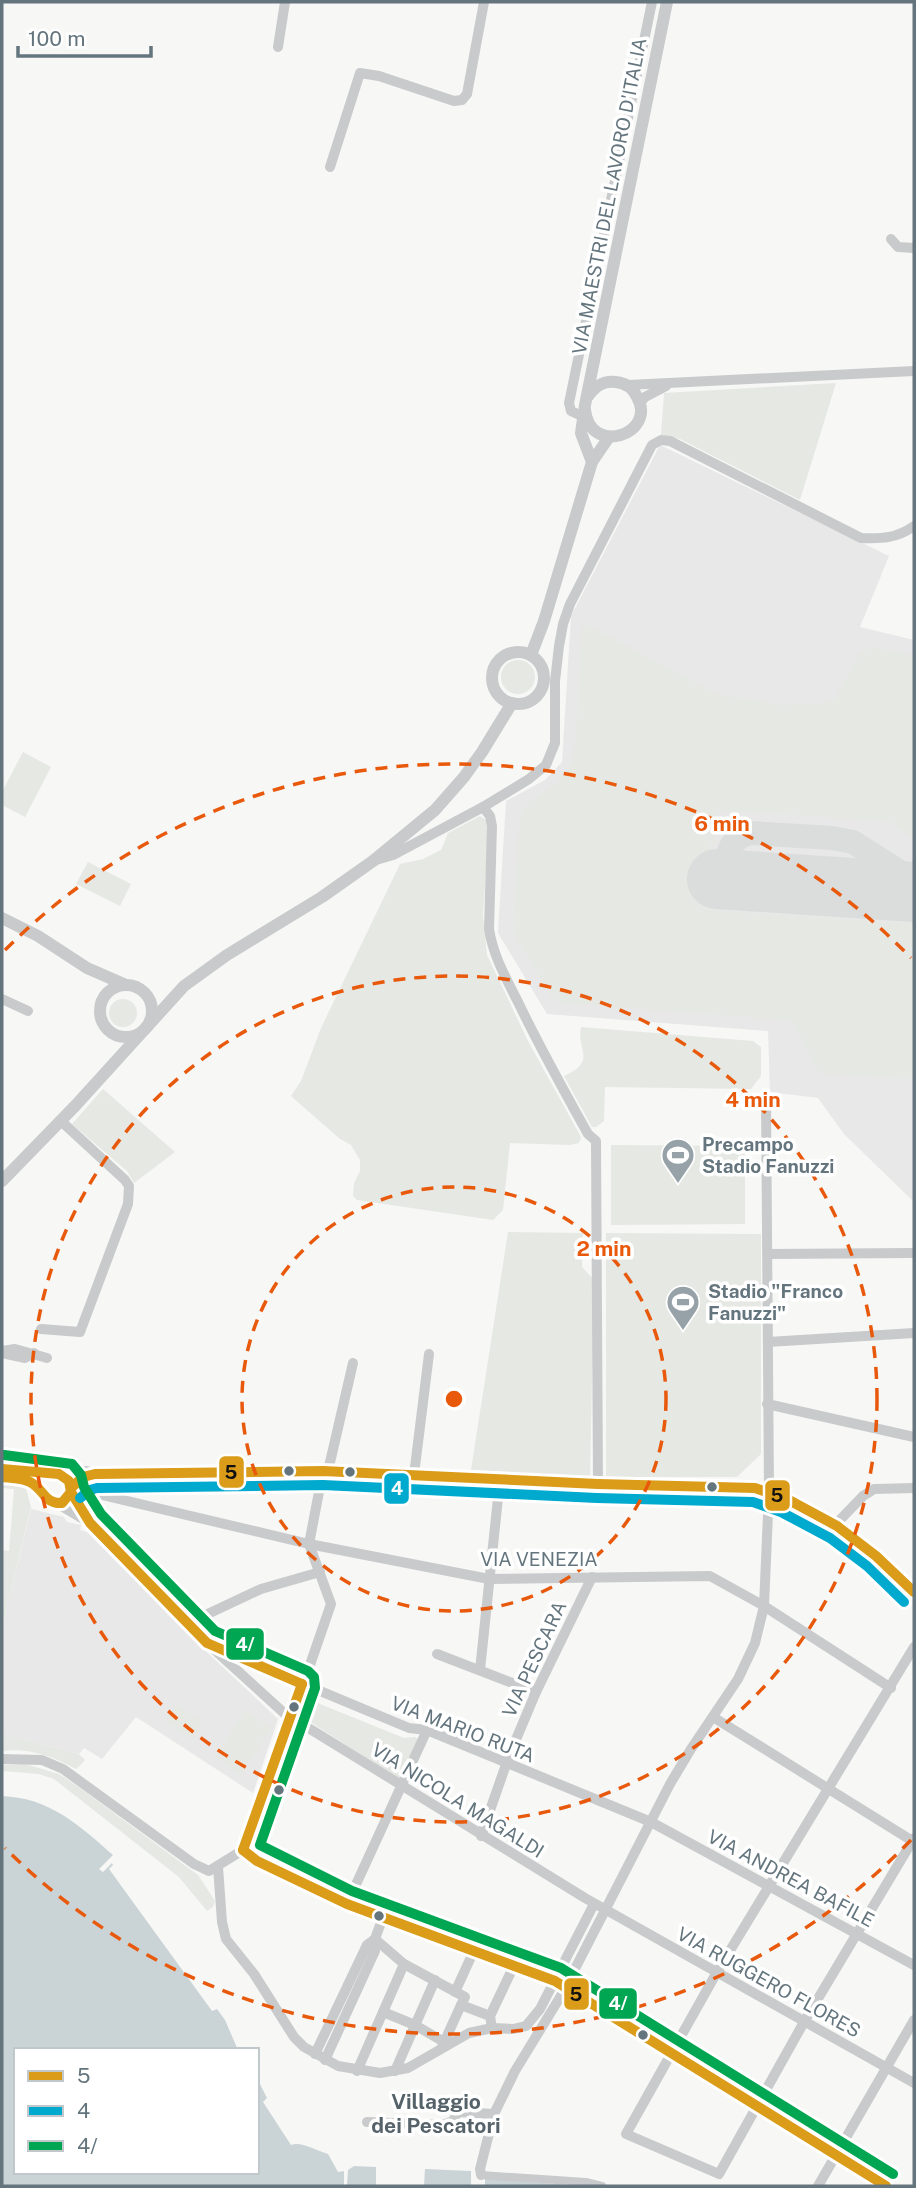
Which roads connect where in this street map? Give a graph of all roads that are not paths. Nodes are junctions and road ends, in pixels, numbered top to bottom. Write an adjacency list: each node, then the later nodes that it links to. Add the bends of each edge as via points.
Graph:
1 (285, 2): 5 (street)
2 (484, 2): 6 (street, via 467,94 462,100 360,73)
3 (652, 2): 15 (street, via 569,402 570,411)
4 (667, 2): 9 (street, VIA MAESTRI DEL LAVORO D'ITALIA)
5 (278, 47)
6 (330, 167)
7 (891, 239): 8 (street, via 898,247)
8 (914, 248)
9 (595, 366): 11 (street); 15 (street, VIA MAESTRI DEL LAVORO D'ITALIA)
10 (914, 371): 12 (street)
11 (608, 382): 13 (street); 15 (street, via 593,389)
12 (675, 383): 13 (street); 14 (street)
13 (628, 385): 14 (street)
14 (640, 403): 16 (street, via 636,426 621,436)
15 (586, 408): 16 (street, via 589,423); 17 (street, VIA MAESTRI DEL LAVORO D'ITALIA, via 581,433)
16 (609, 437): 17 (street)
17 (592, 462): 19 (street)
18 (914, 526): 21 (street, via 901,535 861,538 670,440 652,445 563,624 551,755 540,771)
19 (531, 655): 20 (street, via 543,670 543,687 533,700); 20 (street, via 511,652 493,668 496,692)
20 (512, 703): 22 (street, via 482,752 435,810)
21 (483, 807): 22 (street); 55 (street, via 492,826 490,941 530,1027 587,1134 596,1141)
22 (373, 861): 26 (street, via 227,955)
23 (2, 919): 24 (street)
24 (87, 968): 25 (street); 28 (street)
25 (126, 985): 27 (street); 28 (street)
26 (175, 995): 27 (street); 31 (street)
27 (147, 996): 31 (street, via 152,1012)
28 (103, 997): 32 (street, via 100,1018)
29 (2, 999): 30 (street)
30 (28, 1011)
31 (146, 1027): 32 (street, via 133,1036); 33 (street)
32 (113, 1033): 33 (street)
33 (111, 1066): 35 (street)
34 (766, 1099): 38 (street)
35 (61, 1121): 36 (street); 39 (street, via 125,1180 128,1204 80,1332)
36 (2, 1181)
37 (911, 1253): 38 (street)
38 (768, 1254): 41 (street)
39 (41, 1329)
40 (914, 1333): 41 (street)
41 (768, 1342): 46 (street)
42 (2, 1352): 44 (street, via 15,1349)
43 (429, 1354): 52 (street)
44 (47, 1358)
45 (353, 1363): 49 (street)
46 (767, 1404): 47 (street); 58 (street)
47 (914, 1437)
48 (2, 1469): 51 (street)
49 (325, 1471): 50 (street); 52 (street); 65 (street)
50 (95, 1474): 51 (street); 57 (street, via 83,1477)
51 (57, 1475): 57 (street); 59 (street, via 44,1480)
52 (414, 1475): 54 (street)
53 (2, 1477): 59 (street, via 31,1483)
54 (500, 1479): 55 (street); 68 (street)
55 (598, 1483): 58 (street)
56 (914, 1488): 64 (street, via 874,1489)
57 (71, 1490): 60 (street, VIA VENEZIA); 61 (street); 62 (street)
58 (769, 1491): 64 (street); 70 (street)
59 (41, 1492): 61 (street, via 47,1501)
60 (88, 1492): 62 (street); 65 (street, VIA VENEZIA)
61 (58, 1504): 63 (street)
62 (80, 1506): 63 (street)
63 (90, 1523): 71 (street, VIA NICOLA MAGALDI)
64 (836, 1524): 69 (street, via 873,1551)
65 (309, 1544): 66 (street); 68 (street, VIA VENEZIA)
66 (320, 1572): 71 (street, via 261,1589); 76 (street, via 331,1604)
67 (592, 1577): 68 (street, VIA VENEZIA); 70 (street, VIA VENEZIA, via 710,1576); 78 (street, VIA PESCARA)
68 (489, 1579): 75 (street)
69 (914, 1592)
70 (764, 1606): 77 (street, VIA VENEZIA); 80 (street, via 748,1662)
71 (190, 1626): 72 (street, VIA NICOLA MAGALDI)
72 (207, 1643): 76 (street, VIA MARIO RUTA); 79 (street, VIA NICOLA MAGALDI)
73 (914, 1647): 77 (street)
74 (437, 1654): 75 (street)
75 (480, 1670): 78 (street)
76 (302, 1684): 79 (street); 81 (street, VIA MARIO RUTA, via 409,1728)
77 (891, 1688): 85 (street)
78 (536, 1692): 83 (street, VIA PESCARA)
79 (292, 1717): 84 (street, VIA NICOLA MAGALDI); 89 (street)
80 (713, 1717): 85 (street); 86 (street)
81 (427, 1730): 83 (street, VIA MARIO RUTA); 84 (street)
82 (2, 1759): 90 (street, via 42,1760 63,1769 194,1864 209,1871)
83 (508, 1763): 86 (street, VIA MARIO RUTA); 87 (street, VIA PESCARA)
84 (401, 1787): 87 (street, VIA NICOLA MAGALDI); 92 (street)
85 (829, 1788): 88 (street); 91 (street)
86 (651, 1822): 91 (street, VIA ANDREA BAFILE); 94 (street)
87 (481, 1836): 93 (street, VIA NICOLA MAGALDI)
88 (914, 1840): 96 (street)
89 (243, 1850): 90 (street); 92 (street)
90 (218, 1867): 115 (street, via 226,1939 294,2037)
91 (769, 1885): 96 (street, VIA ANDREA BAFILE); 101 (street)
92 (347, 1904): 95 (street)
93 (594, 1904): 94 (street, VIA NICOLA MAGALDI); 104 (street)
94 (607, 1911): 101 (street, VIA RUGGERO FLORES); 121 (street)
95 (383, 1917): 97 (street); 104 (street)
96 (856, 1933): 100 (street, VIA ANDREA BAFILE); 110 (street)
97 (375, 1939): 99 (street); 115 (street, via 375,1951)
98 (471, 1957): 105 (street)
99 (404, 1964): 103 (street); 107 (street)
100 (914, 1965)
101 (717, 1972): 110 (street, VIA RUGGERO FLORES); 114 (street)
102 (510, 1974): 108 (street)
103 (435, 1980): 105 (street); 111 (street)
104 (555, 1981): 112 (street, via 526,2026); 114 (street, bridge)
105 (456, 1992): 106 (street, via 465,1997)
106 (461, 2006): 108 (street); 113 (street)
107 (383, 2011): 111 (street); 117 (street, via 373,2049)
108 (490, 2016): 112 (street)
109 (914, 2020): 116 (street)
110 (804, 2022): 116 (street, VIA RUGGERO FLORES); 120 (street)
111 (415, 2025): 113 (street); 118 (street)
112 (492, 2028): 113 (street)
113 (443, 2045): 118 (street, via 408,2068)
114 (670, 2051): 120 (street); 120 (street, via 626,2134 719,2174)
115 (320, 2057): 117 (street)
116 (886, 2067): 119 (street, VIA RUGGERO FLORES); 123 (street)
117 (357, 2071): 118 (street)
118 (395, 2071)
119 (914, 2083)
120 (758, 2107): 123 (street)
121 (494, 2114): 122 (street, via 458,2112 453,2121 443,2125); 124 (street)
122 (367, 2122)
123 (835, 2154): 126 (street); 127 (street)
124 (481, 2175): 125 (street)
125 (602, 2186)
126 (818, 2186)
127 (886, 2186)

